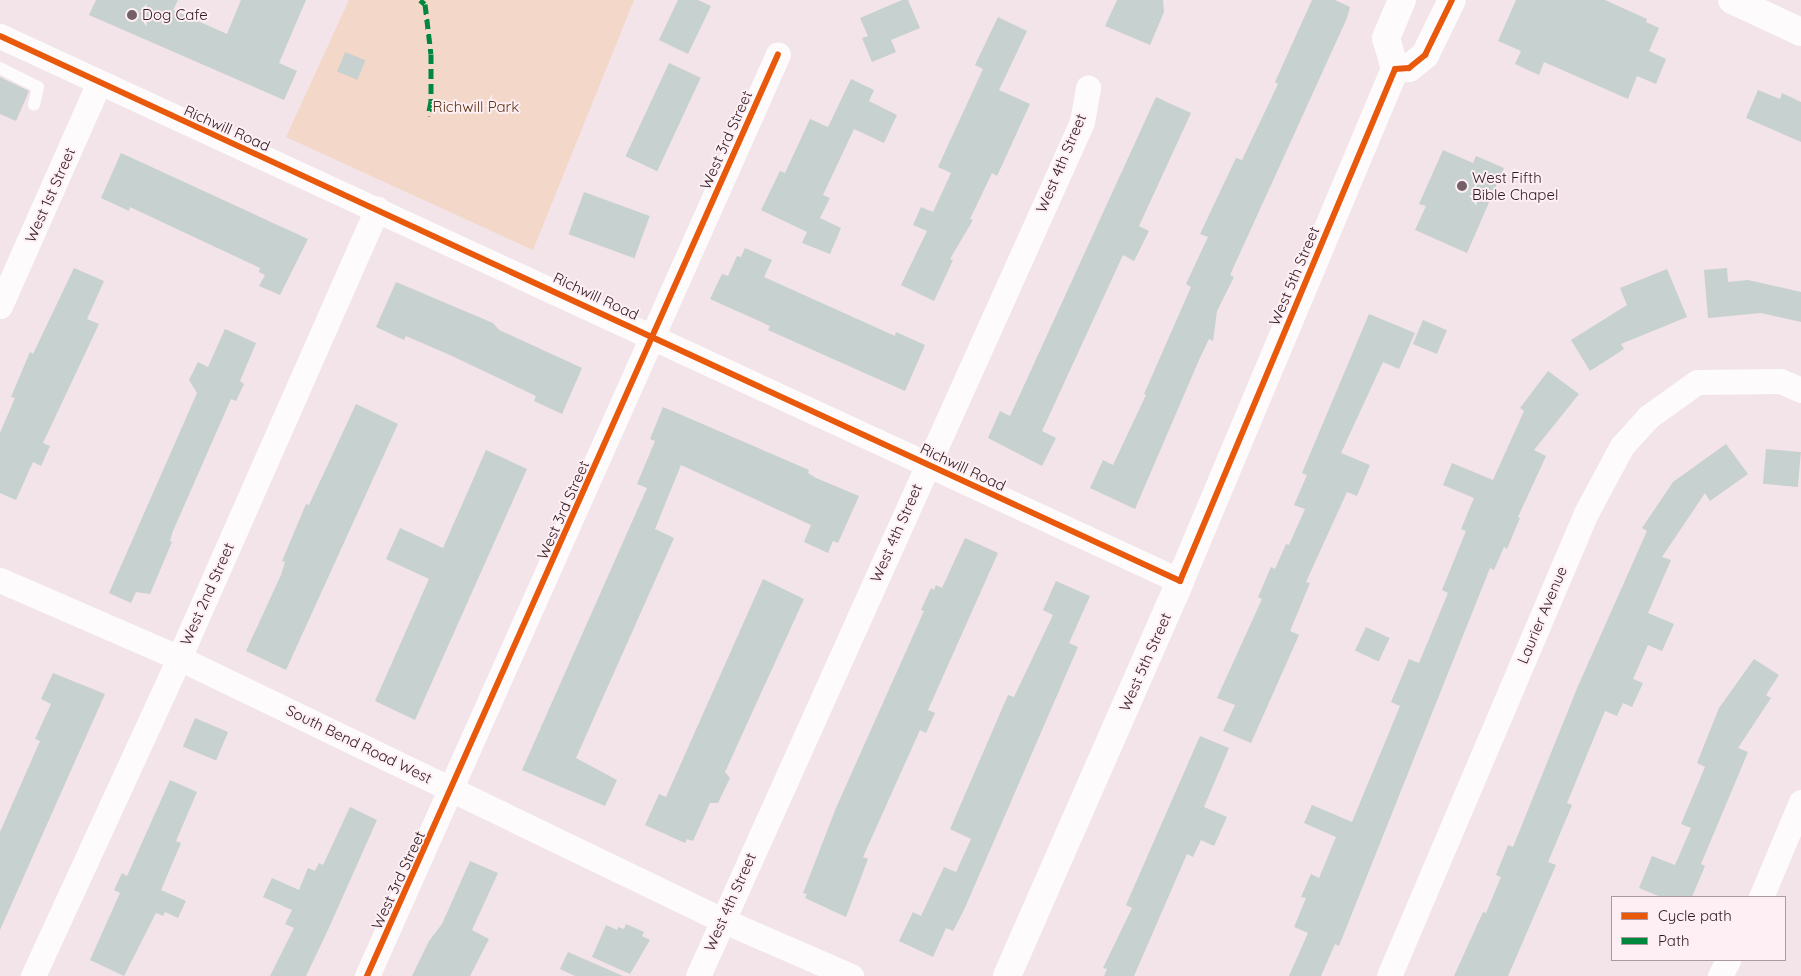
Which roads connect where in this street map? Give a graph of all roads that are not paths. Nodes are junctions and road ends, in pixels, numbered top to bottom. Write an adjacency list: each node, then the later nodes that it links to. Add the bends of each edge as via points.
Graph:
1 (1402, 0): 8 (main road, via 1386,38)
2 (1452, 0): 8 (main road, via 1424,55 1409,68)
3 (1732, 0): 4 (main road)
4 (1801, 32)
5 (0, 36): 9 (street, Richwill Road)
6 (778, 54): 14 (street, West 3rd Street)
7 (0, 68): 11 (lane, via 38,87)
8 (1395, 69): 18 (main road, West 5th Street)
9 (99, 83): 12 (street, Richwill Road); 13 (street, West 1st Street)
10 (1088, 88): 16 (street, West 4th Street, via 1082,122)
11 (34, 105)
12 (377, 209): 14 (street, Richwill Road); 19 (street, West 2nd Street)
13 (0, 306)
14 (654, 336): 16 (street, Richwill Road); 20 (street, West 3rd Street)
15 (1801, 390): 30 (street, Laurier Avenue, via 1780,381 1697,382 1648,417 1622,446 1586,514)
16 (926, 465): 18 (street, Richwill Road); 23 (street, West 4th Street)
17 (0, 580): 19 (street, South Bend Road West)
18 (1180, 582): 29 (main road, West 5th Street)
19 (179, 658): 20 (street, South Bend Road West); 25 (street, West 2nd Street)
20 (453, 790): 23 (street, South Bend Road West); 26 (street, West 3rd Street)
21 (1801, 802): 22 (street)
22 (1761, 896)
23 (722, 920): 27 (street, West 4th Street); 28 (street, South Bend Road West)
24 (1728, 961): 31 (street)
25 (33, 976)
26 (367, 976)
27 (698, 976)
28 (851, 976)
29 (1007, 976)
30 (1389, 976)
31 (1720, 976)

